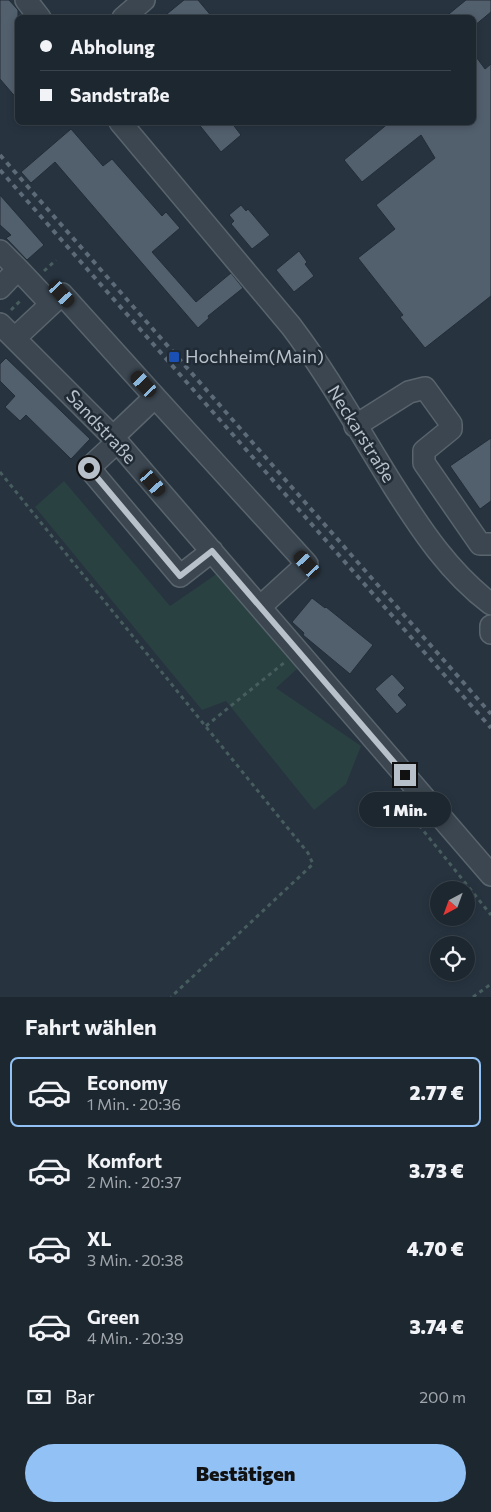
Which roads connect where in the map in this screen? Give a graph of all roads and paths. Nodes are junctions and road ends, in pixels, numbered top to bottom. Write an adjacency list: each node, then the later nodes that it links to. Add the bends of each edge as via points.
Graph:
1 (26, 0): 3 (street)
2 (144, 0): 4 (street)
3 (38, 15)
4 (126, 15)
5 (123, 125): 13 (street, Neckarstraße, via 291,326)
6 (0, 251): 7 (street)
7 (18, 269): 8 (street); 10 (street)
8 (0, 288)
9 (23, 298): 11 (path)
10 (51, 304): 11 (street); 12 (street, via 62,294)
11 (9, 324): 14 (street, Sandstraße)
12 (155, 396): 14 (street); 19 (street, via 307,564)
13 (356, 426): 16 (street, via 409,392 425,388 451,429 424,451 424,463 480,544); 18 (street, Neckarstraße, via 424,535 460,577)
14 (115, 439): 17 (street, Sandstraße); 17 (street, via 89,468 180,576)
15 (0, 472): 23 (path)
16 (491, 544)
17 (212, 551): 19 (street, Sandstraße)
18 (491, 604)
19 (260, 607): 22 (street, Sandstraße)
20 (491, 626): 21 (street)
21 (491, 633)
22 (298, 652): 23 (path); 25 (street, Sandstraße)
23 (206, 726): 28 (path, via 308,852 313,864)
24 (392, 792): 26 (path)
25 (491, 875)
26 (491, 915)
27 (491, 984): 29 (path)
28 (170, 997)
29 (473, 997)

